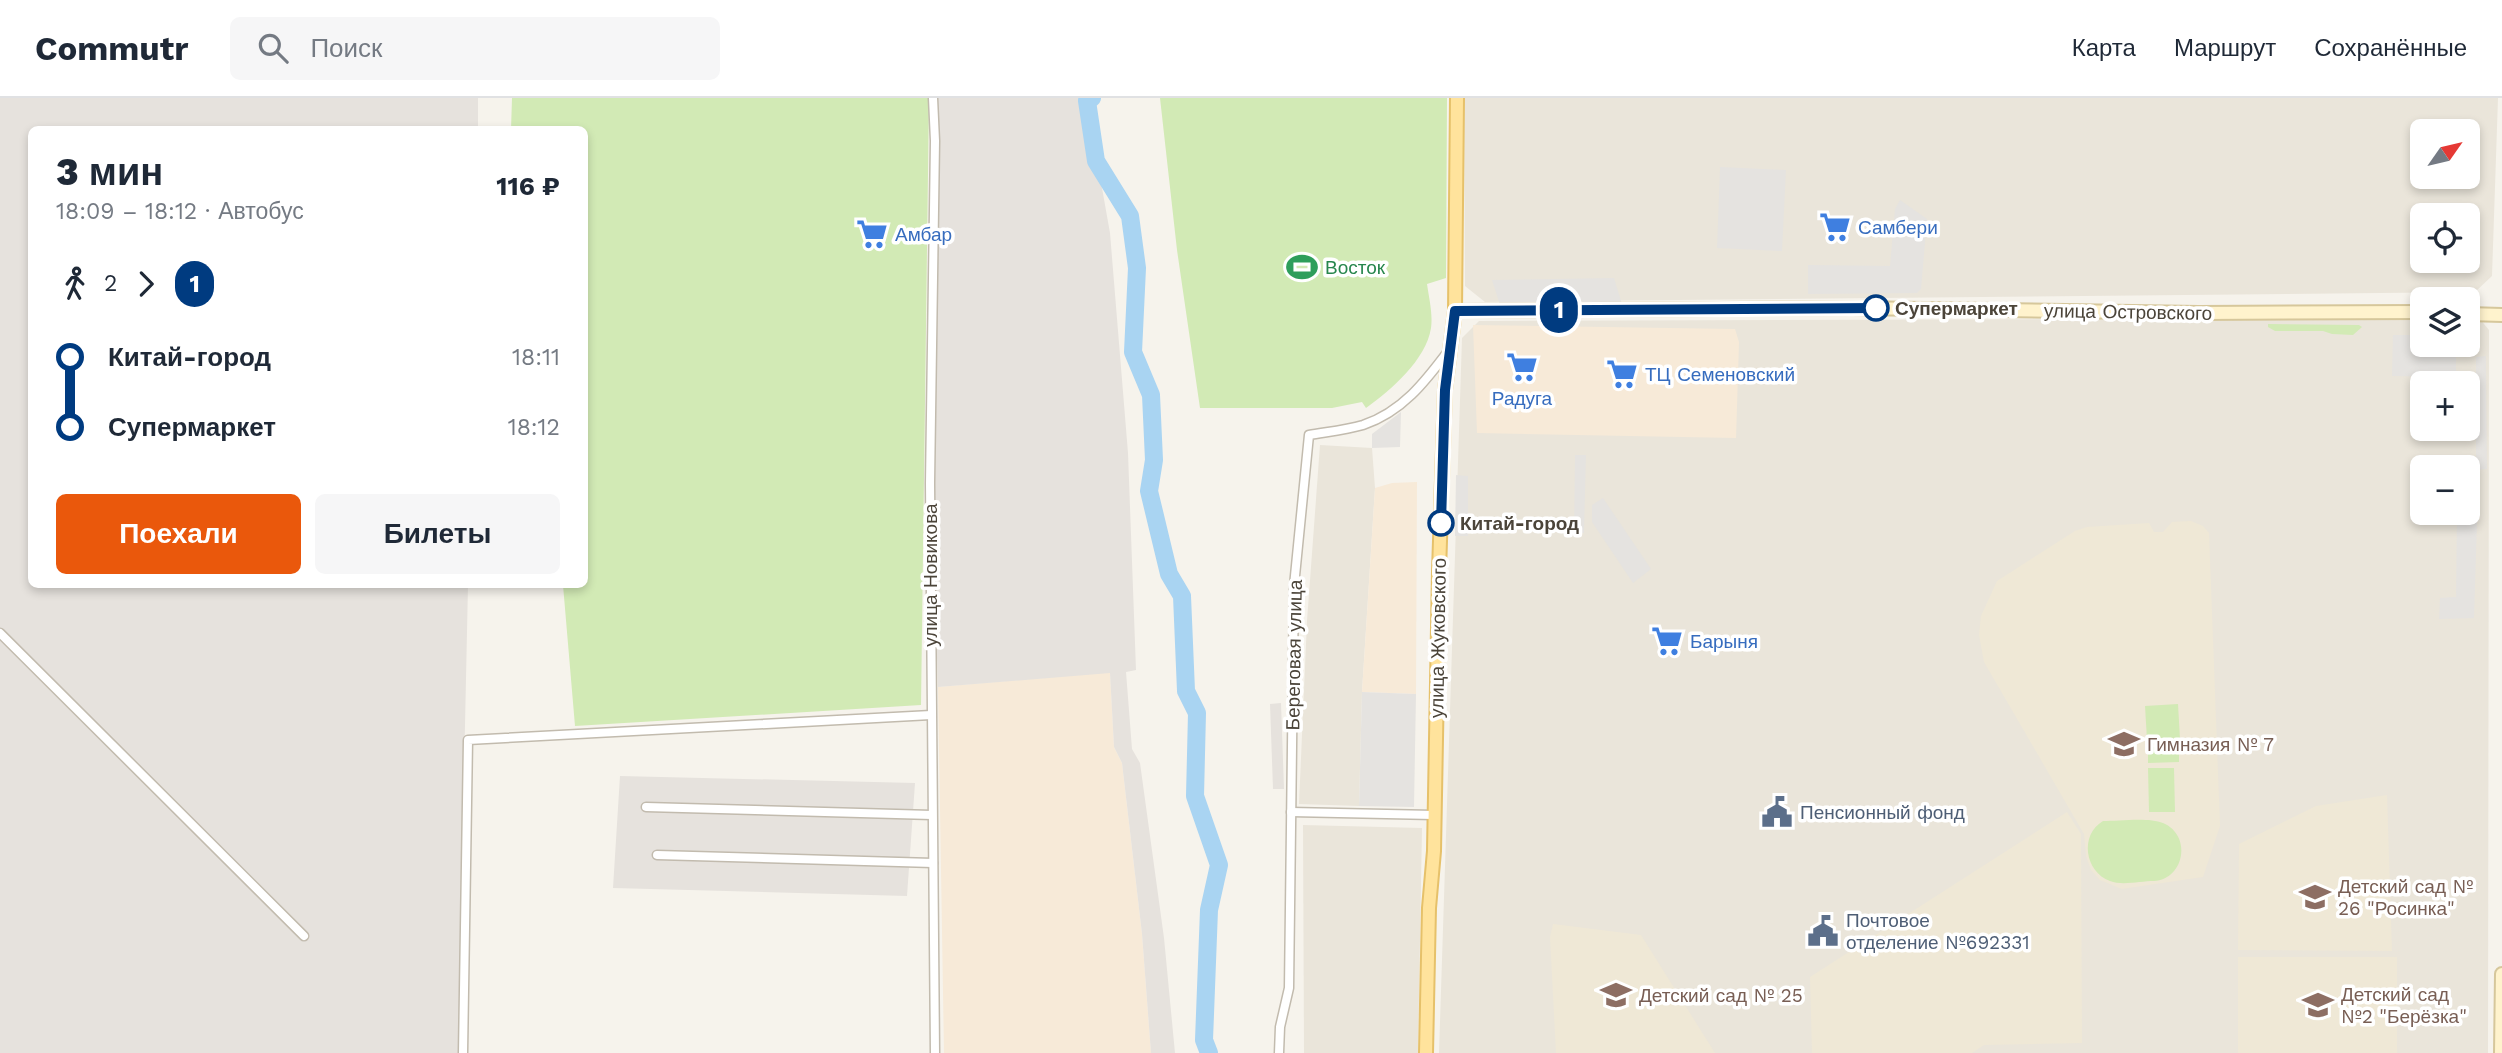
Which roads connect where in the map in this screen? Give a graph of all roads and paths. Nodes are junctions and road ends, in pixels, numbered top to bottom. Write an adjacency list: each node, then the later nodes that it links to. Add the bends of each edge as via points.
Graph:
1 (933, 98): 9 (street, улица Новикова)
2 (1457, 98): 3 (main road, улица Жуковского)
3 (1455, 311): 4 (main road, улица Островского); 7 (main road, улица Жуковского)
4 (2410, 312)
5 (2480, 314): 6 (main road)
6 (2502, 315)
7 (1452, 345): 11 (street, Береговая улица, via 1418,390 1391,412 1361,426 1309,435 1294,586); 13 (main road, улица Жуковского, via 1445,390)
8 (0, 633): 16 (street)
9 (931, 715): 12 (street, улица Новикова); 18 (street, via 468,740)
10 (646, 807): 12 (street)
11 (1291, 812): 13 (street); 20 (street, Береговая улица, via 1289,988)
12 (932, 815): 15 (street, улица Новикова)
13 (1434, 815): 21 (main road, улица Жуковского)
14 (657, 855): 15 (street)
15 (933, 863): 19 (street, улица Новикова)
16 (304, 936)
17 (2502, 974): 22 (main road)
18 (463, 1053)
19 (935, 1053)
20 (1279, 1053)
21 (1426, 1053)
22 (2501, 1053)

